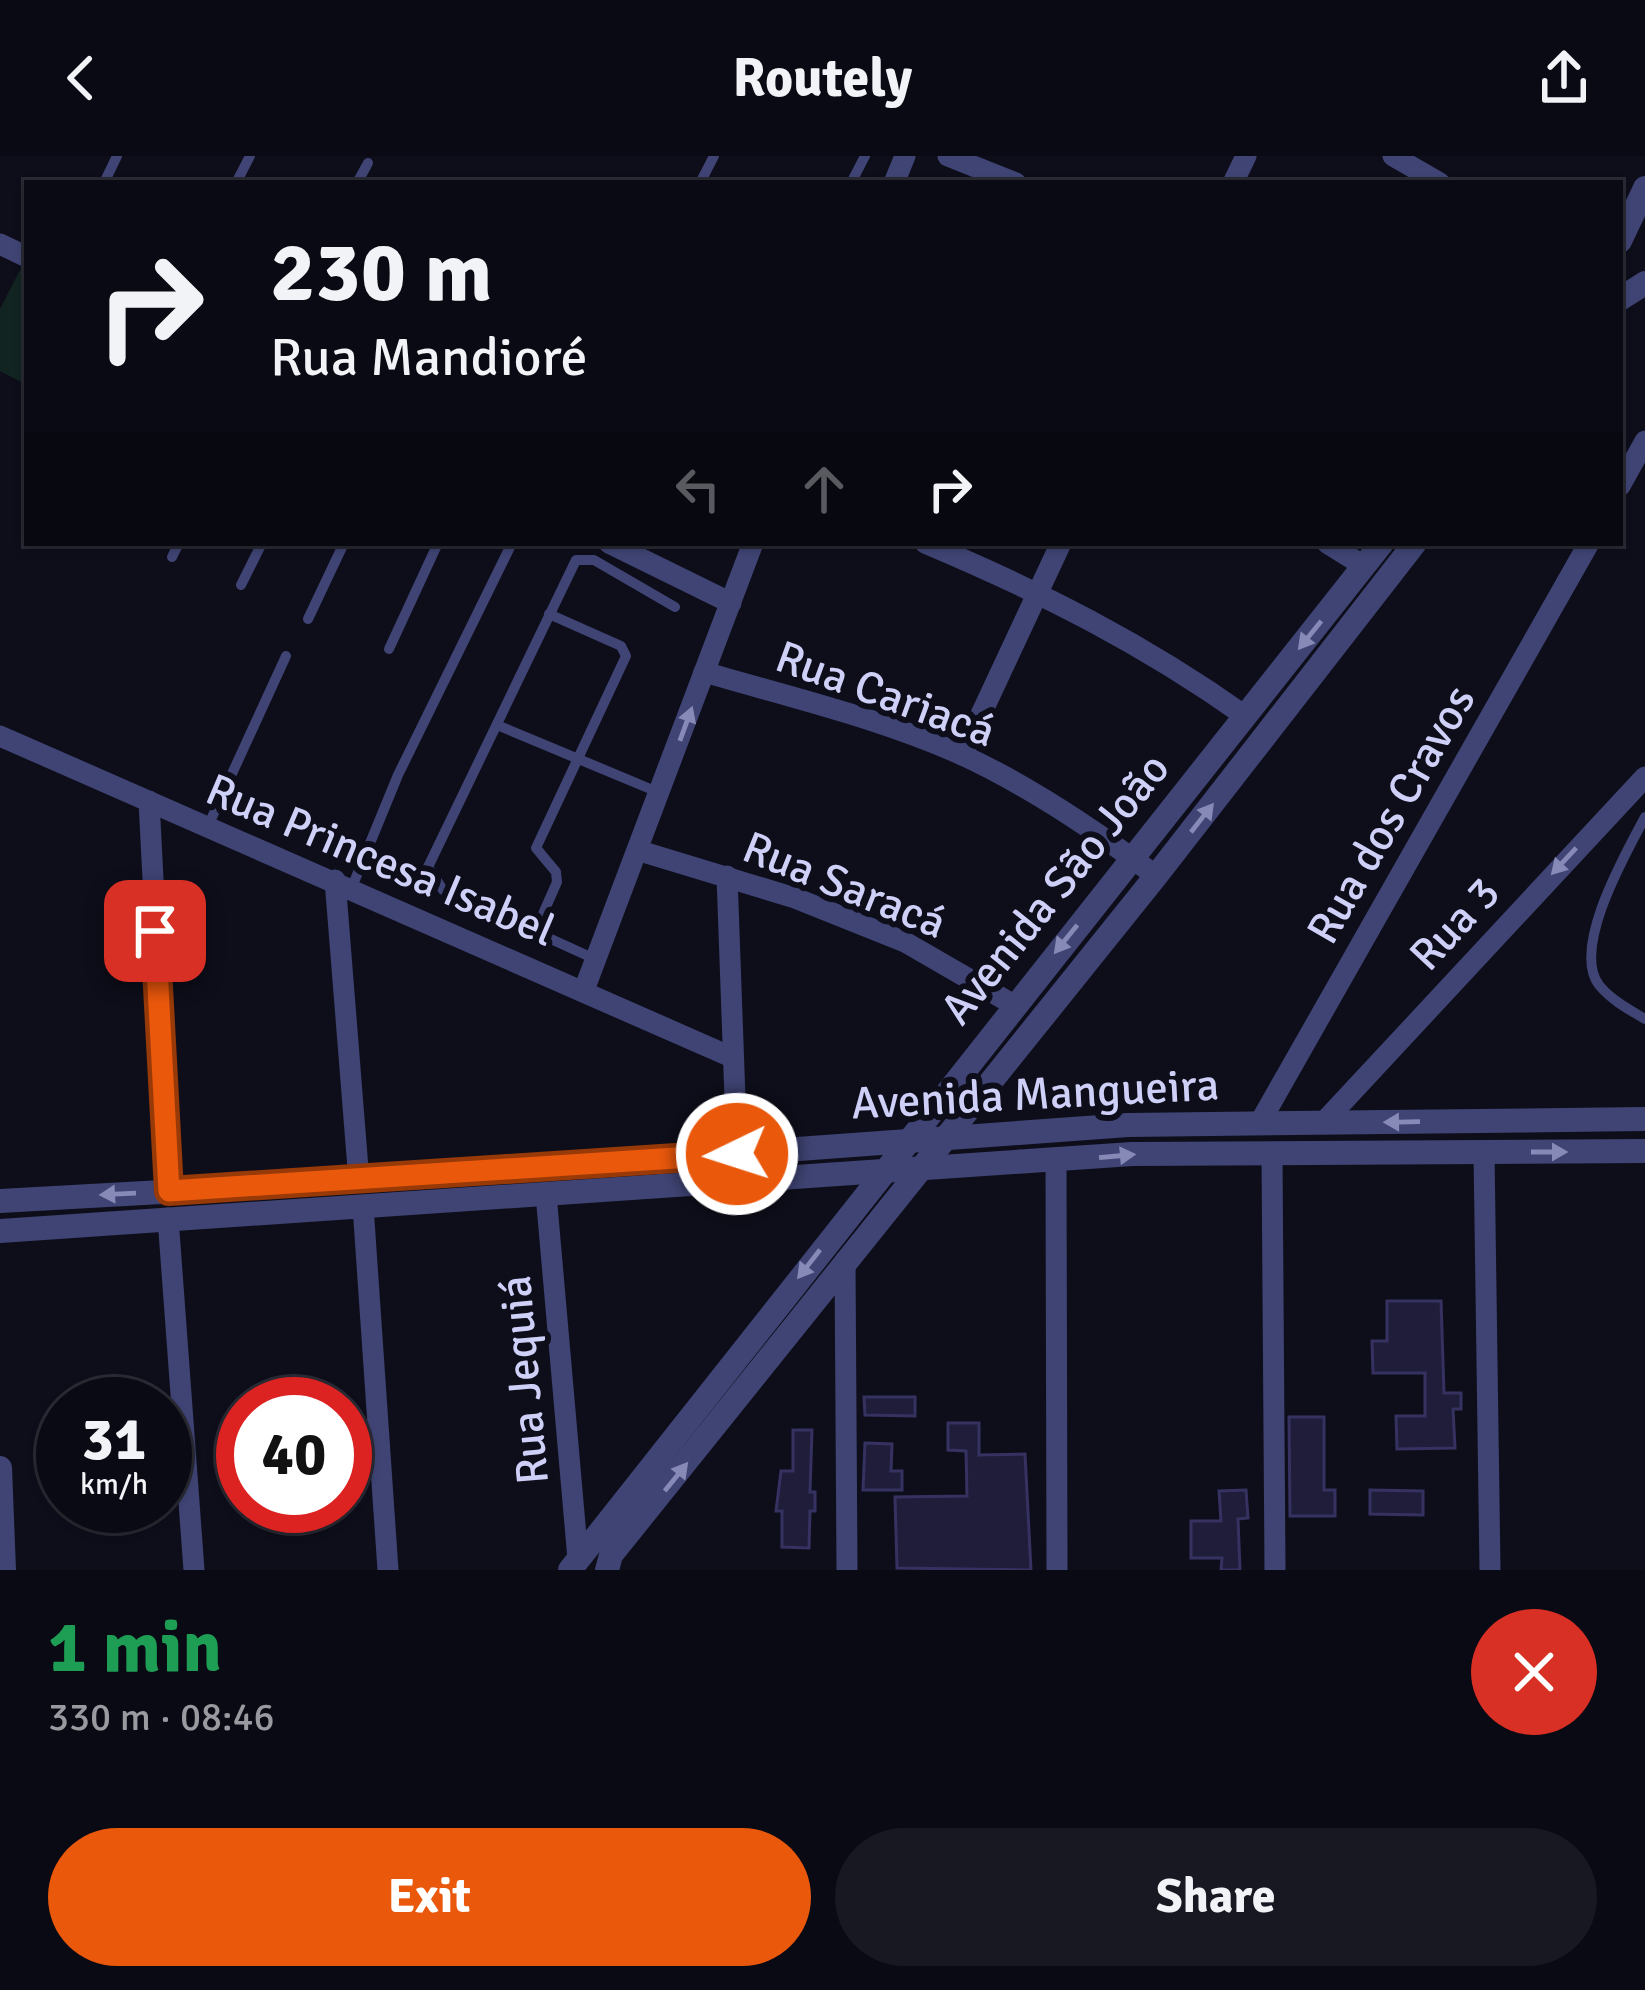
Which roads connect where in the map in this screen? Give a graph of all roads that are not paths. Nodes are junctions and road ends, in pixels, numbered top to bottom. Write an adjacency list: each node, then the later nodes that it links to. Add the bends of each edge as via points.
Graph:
1 (948, 156): 5 (street)
2 (1393, 156): 6 (street)
3 (368, 163): 4 (lane)
4 (359, 180)
5 (1008, 180)
6 (1435, 180)
7 (1645, 188): 8 (street)
8 (1623, 235)
9 (1645, 441): 10 (street)
10 (1623, 481)
11 (178, 546): 24 (lane)
12 (261, 546): 26 (lane)
13 (343, 546): 31 (lane)
14 (437, 546): 32 (lane)
15 (511, 546): 49 (lane)
16 (615, 546): 28 (street)
17 (752, 546): 28 (street)
18 (932, 546): 27 (street)
19 (1060, 546): 27 (street)
20 (1332, 546): 25 (street)
21 (1380, 546): 25 (street, Avenida São João)
22 (1412, 546): 48 (street, Avenida São João, one-way to 22)
23 (1586, 546): 58 (street, Rua dos Cravos)
24 (172, 557)
25 (1364, 566): 35 (street, Avenida São João, one-way to 35)
26 (242, 585)
27 (1038, 590): 35 (street, via 1162,656); 38 (street)
28 (731, 603): 34 (street)
29 (674, 607): 30 (lane, via 586,558 576,560)
30 (549, 614): 36 (lane); 39 (lane, via 621,646 626,656)
31 (308, 619)
32 (389, 649)
33 (286, 656): 44 (lane)
34 (704, 672): 38 (street, Rua Cariacá); 41 (street, one-way to 34)
35 (1245, 716): 46 (street, Avenida São João)
36 (497, 725): 39 (lane); 50 (lane, via 428,867 442,890)
37 (0, 736): 42 (street, Rua Princesa Isabel)
38 (962, 755): 46 (street, Rua Cariacá)
39 (575, 758): 41 (lane); 50 (lane, via 536,848 556,881)
40 (1645, 777): 57 (street, Rua 3, one-way to 57)
41 (661, 793): 45 (street)
42 (149, 801): 44 (street, Rua Princesa Isabel); 68 (street)
43 (1645, 817): 54 (lane, via 1607,892 1591,963 1597,983)
44 (208, 826): 49 (street, Rua Princesa Isabel)
45 (640, 851): 47 (street, Rua Saracá); 51 (street)
46 (1132, 858): 48 (street, Rua Cariacá); 53 (street, Avenida São João, one-way to 53)
47 (727, 876): 53 (street, Rua Saracá, via 905,942); 55 (street)
48 (1156, 876): 59 (street, Avenida São João)
49 (343, 884): 52 (street, Rua Princesa Isabel); 69 (street)
50 (536, 932): 51 (lane)
51 (597, 959): 52 (street)
52 (584, 990): 55 (street, Rua Princesa Isabel)
53 (1014, 1005): 60 (street, Avenida São João)
54 (1645, 1019)
55 (730, 1056): 63 (street)
56 (1645, 1119): 57 (street, Avenida Mangueira, one-way to 57)
57 (1323, 1123): 58 (street, Avenida Mangueira)
58 (1259, 1124): 59 (street, Avenida Mangueira)
59 (944, 1138): 60 (street, Avenida Mangueira); 66 (street, Avenida São João)
60 (905, 1141): 63 (street, Avenida Mangueira); 67 (street, Avenida São João)
61 (1645, 1151): 62 (street, Avenida Mangueira, one-way to 61)
62 (1484, 1152): 64 (street, Avenida Mangueira); 84 (street)
63 (737, 1154): 69 (street, Avenida Mangueira)
64 (1272, 1154): 65 (street, Avenida Mangueira, one-way to 64); 83 (street)
65 (1056, 1162): 66 (street, Avenida Mangueira); 82 (street)
66 (916, 1169): 67 (street, Avenida Mangueira); 74 (street, Avenida São João)
67 (880, 1172): 70 (street, Avenida Mangueira); 76 (street, Avenida São João, one-way to 76)
68 (169, 1191): 69 (street, Avenida Mangueira); 71 (street, Avenida Mangueira, one-way to 71)
69 (361, 1194): 70 (street, Avenida Mangueira); 72 (street, Avenida Mangueira); 79 (street)
70 (546, 1194): 76 (street, Rua Jequiá)
71 (0, 1201)
72 (168, 1218): 73 (street, Avenida Mangueira); 78 (street)
73 (0, 1231)
74 (844, 1261): 80 (street, Avenida São João, one-way to 74, via 611,1555); 81 (street)
75 (0, 1468): 77 (street)
76 (574, 1564)
77 (4, 1570)
78 (194, 1570)
79 (388, 1570)
80 (608, 1570)
81 (847, 1570)
82 (1057, 1570)
83 (1275, 1570)
84 (1490, 1570)

